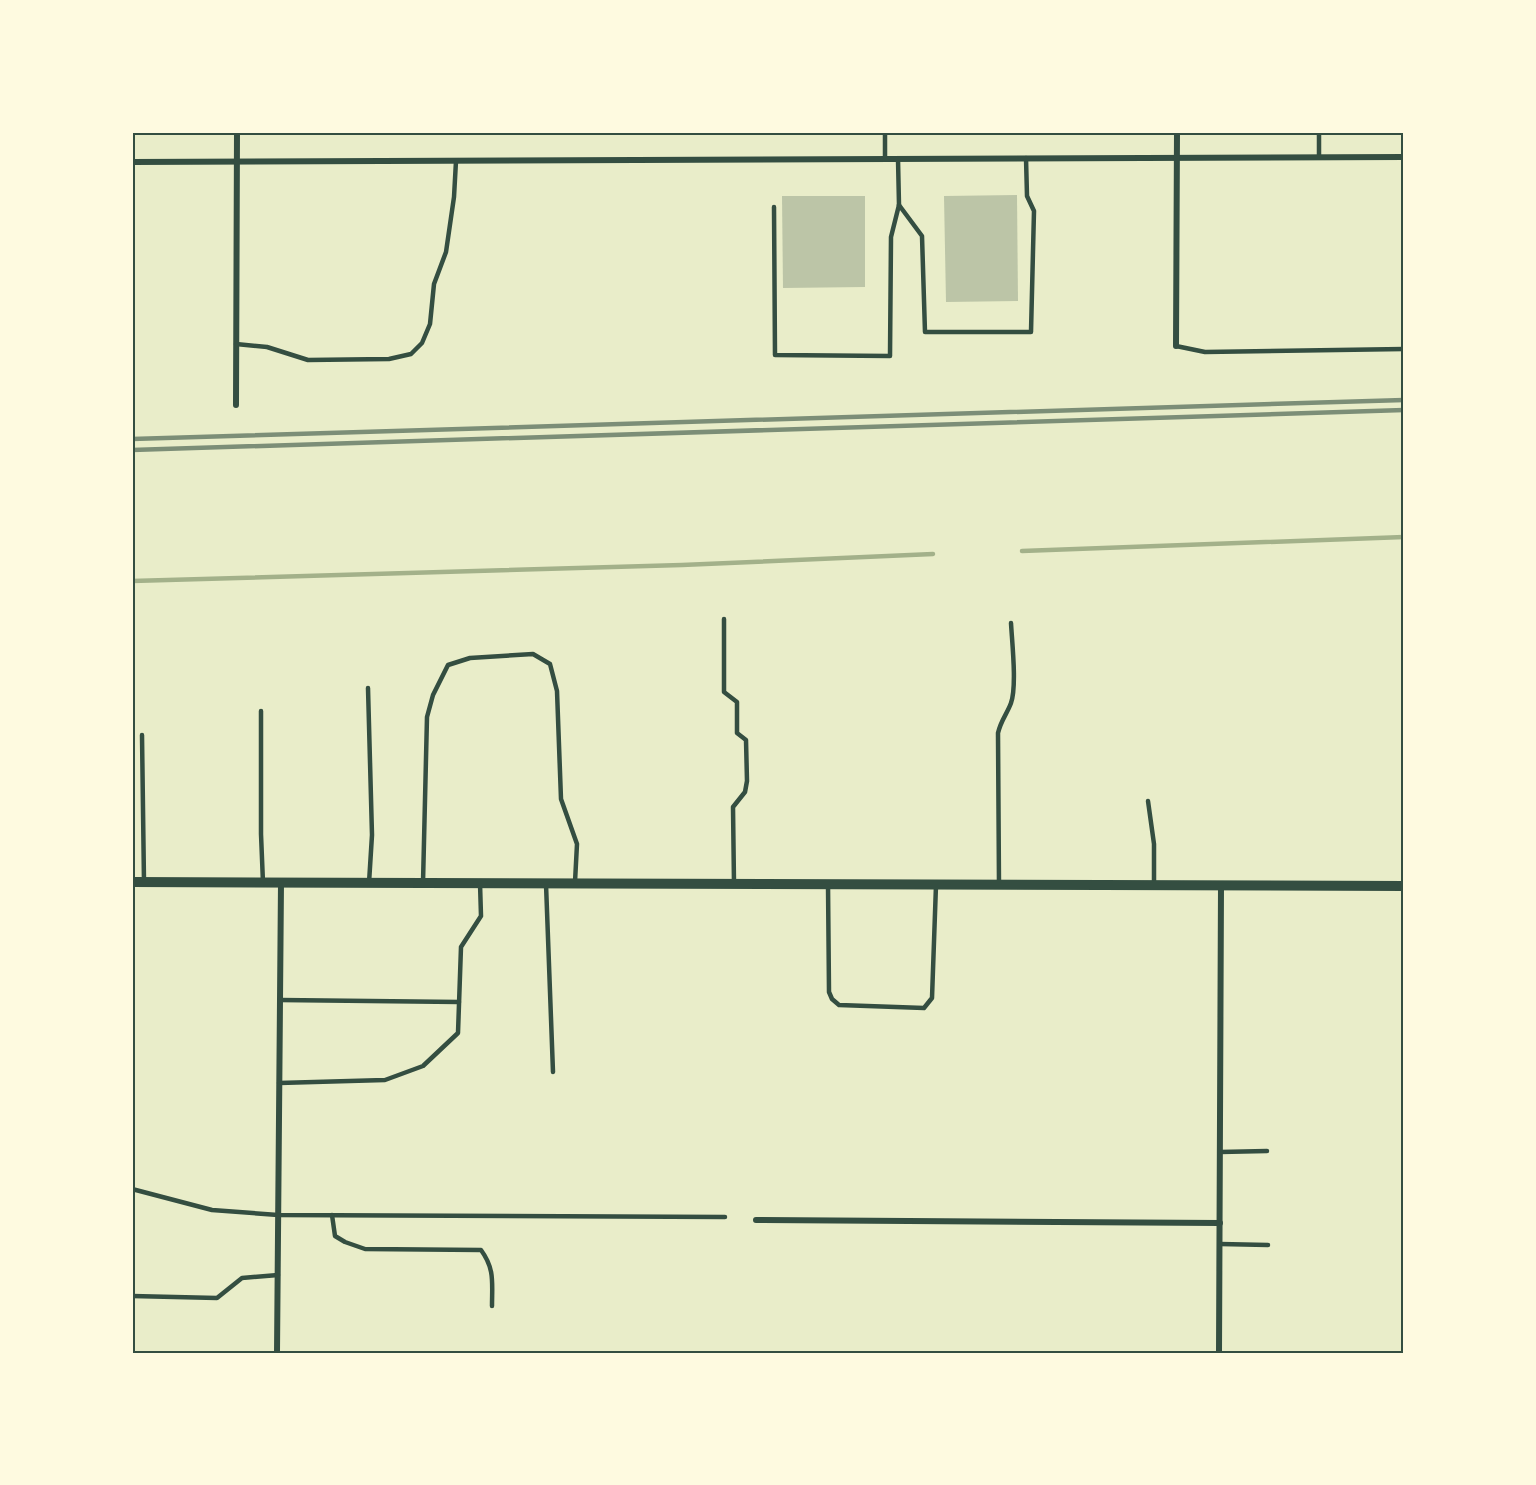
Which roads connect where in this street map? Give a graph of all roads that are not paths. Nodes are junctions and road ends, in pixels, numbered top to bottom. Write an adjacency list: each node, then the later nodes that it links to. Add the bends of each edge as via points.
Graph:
1 (237, 132): 13 (street)
2 (885, 132): 9 (lane)
3 (1177, 132): 8 (street)
4 (1319, 132): 5 (lane)
5 (1319, 157): 6 (street); 8 (street)
6 (1404, 157)
7 (1026, 158): 8 (street); 10 (street); 14 (lane, via 1027,196 1034,211 1031,332 925,332 922,236)
8 (1177, 158): 17 (street)
9 (885, 159): 10 (street); 11 (street)
10 (898, 159): 14 (lane)
11 (456, 161): 13 (street); 16 (lane, via 446,252 434,284 430,324 422,343 411,354 389,359 308,360 267,347)
12 (132, 162): 13 (street)
13 (237, 162): 16 (street)
14 (899, 205): 15 (lane, via 891,237 890,356 775,355)
15 (774, 207)
16 (236, 344): 19 (street)
17 (1176, 346): 18 (lane, via 1204,352)
18 (1404, 349)
19 (236, 405)
20 (724, 619): 35 (lane, via 724,693 737,702 737,733 746,741 745,792 733,807)
21 (1011, 623): 38 (lane, via 1013,687 998,733)
22 (368, 688): 30 (lane, via 372,835)
23 (261, 711): 28 (lane)
24 (142, 735): 27 (lane)
25 (1148, 801): 39 (lane)
26 (132, 882): 27 (street)
27 (144, 882): 28 (street)
28 (263, 883): 29 (street)
29 (281, 883): 30 (street); 42 (street)
30 (369, 883): 31 (street)
31 (423, 884): 32 (street); 34 (lane, via 427,717 433,695 448,665 470,658 532,654 550,664 557,691 561,799 577,844)
32 (480, 884): 33 (street); 43 (lane, via 481,916 461,946)
33 (546, 884): 34 (street); 44 (lane)
34 (575, 884): 35 (street)
35 (734, 884): 36 (street)
36 (828, 885): 37 (street); 37 (lane, via 832,999 839,1005 924,1008 932,998)
37 (936, 885): 38 (street)
38 (999, 885): 39 (street)
39 (1154, 885): 40 (street)
40 (1221, 886): 41 (street); 47 (street)
41 (1404, 886)
42 (280, 1000): 43 (lane); 45 (street)
43 (459, 1002): 45 (lane, via 458,1033 423,1066 385,1080)
44 (553, 1072)
45 (279, 1083): 49 (street)
46 (1267, 1151): 47 (lane)
47 (1220, 1152): 53 (street)
48 (132, 1189): 49 (lane, via 212,1210)
49 (278, 1215): 50 (lane); 56 (street)
50 (332, 1215): 51 (lane); 58 (lane, via 335,1236 365,1249 481,1250 492,1273)
51 (725, 1217)
52 (756, 1220): 53 (street)
53 (1220, 1223): 54 (street)
54 (1220, 1244): 55 (lane); 60 (street)
55 (1268, 1245)
56 (278, 1275): 57 (lane, via 242,1278 217,1298); 59 (street)
57 (132, 1296)
58 (492, 1306)
59 (277, 1353)
60 (1219, 1353)

